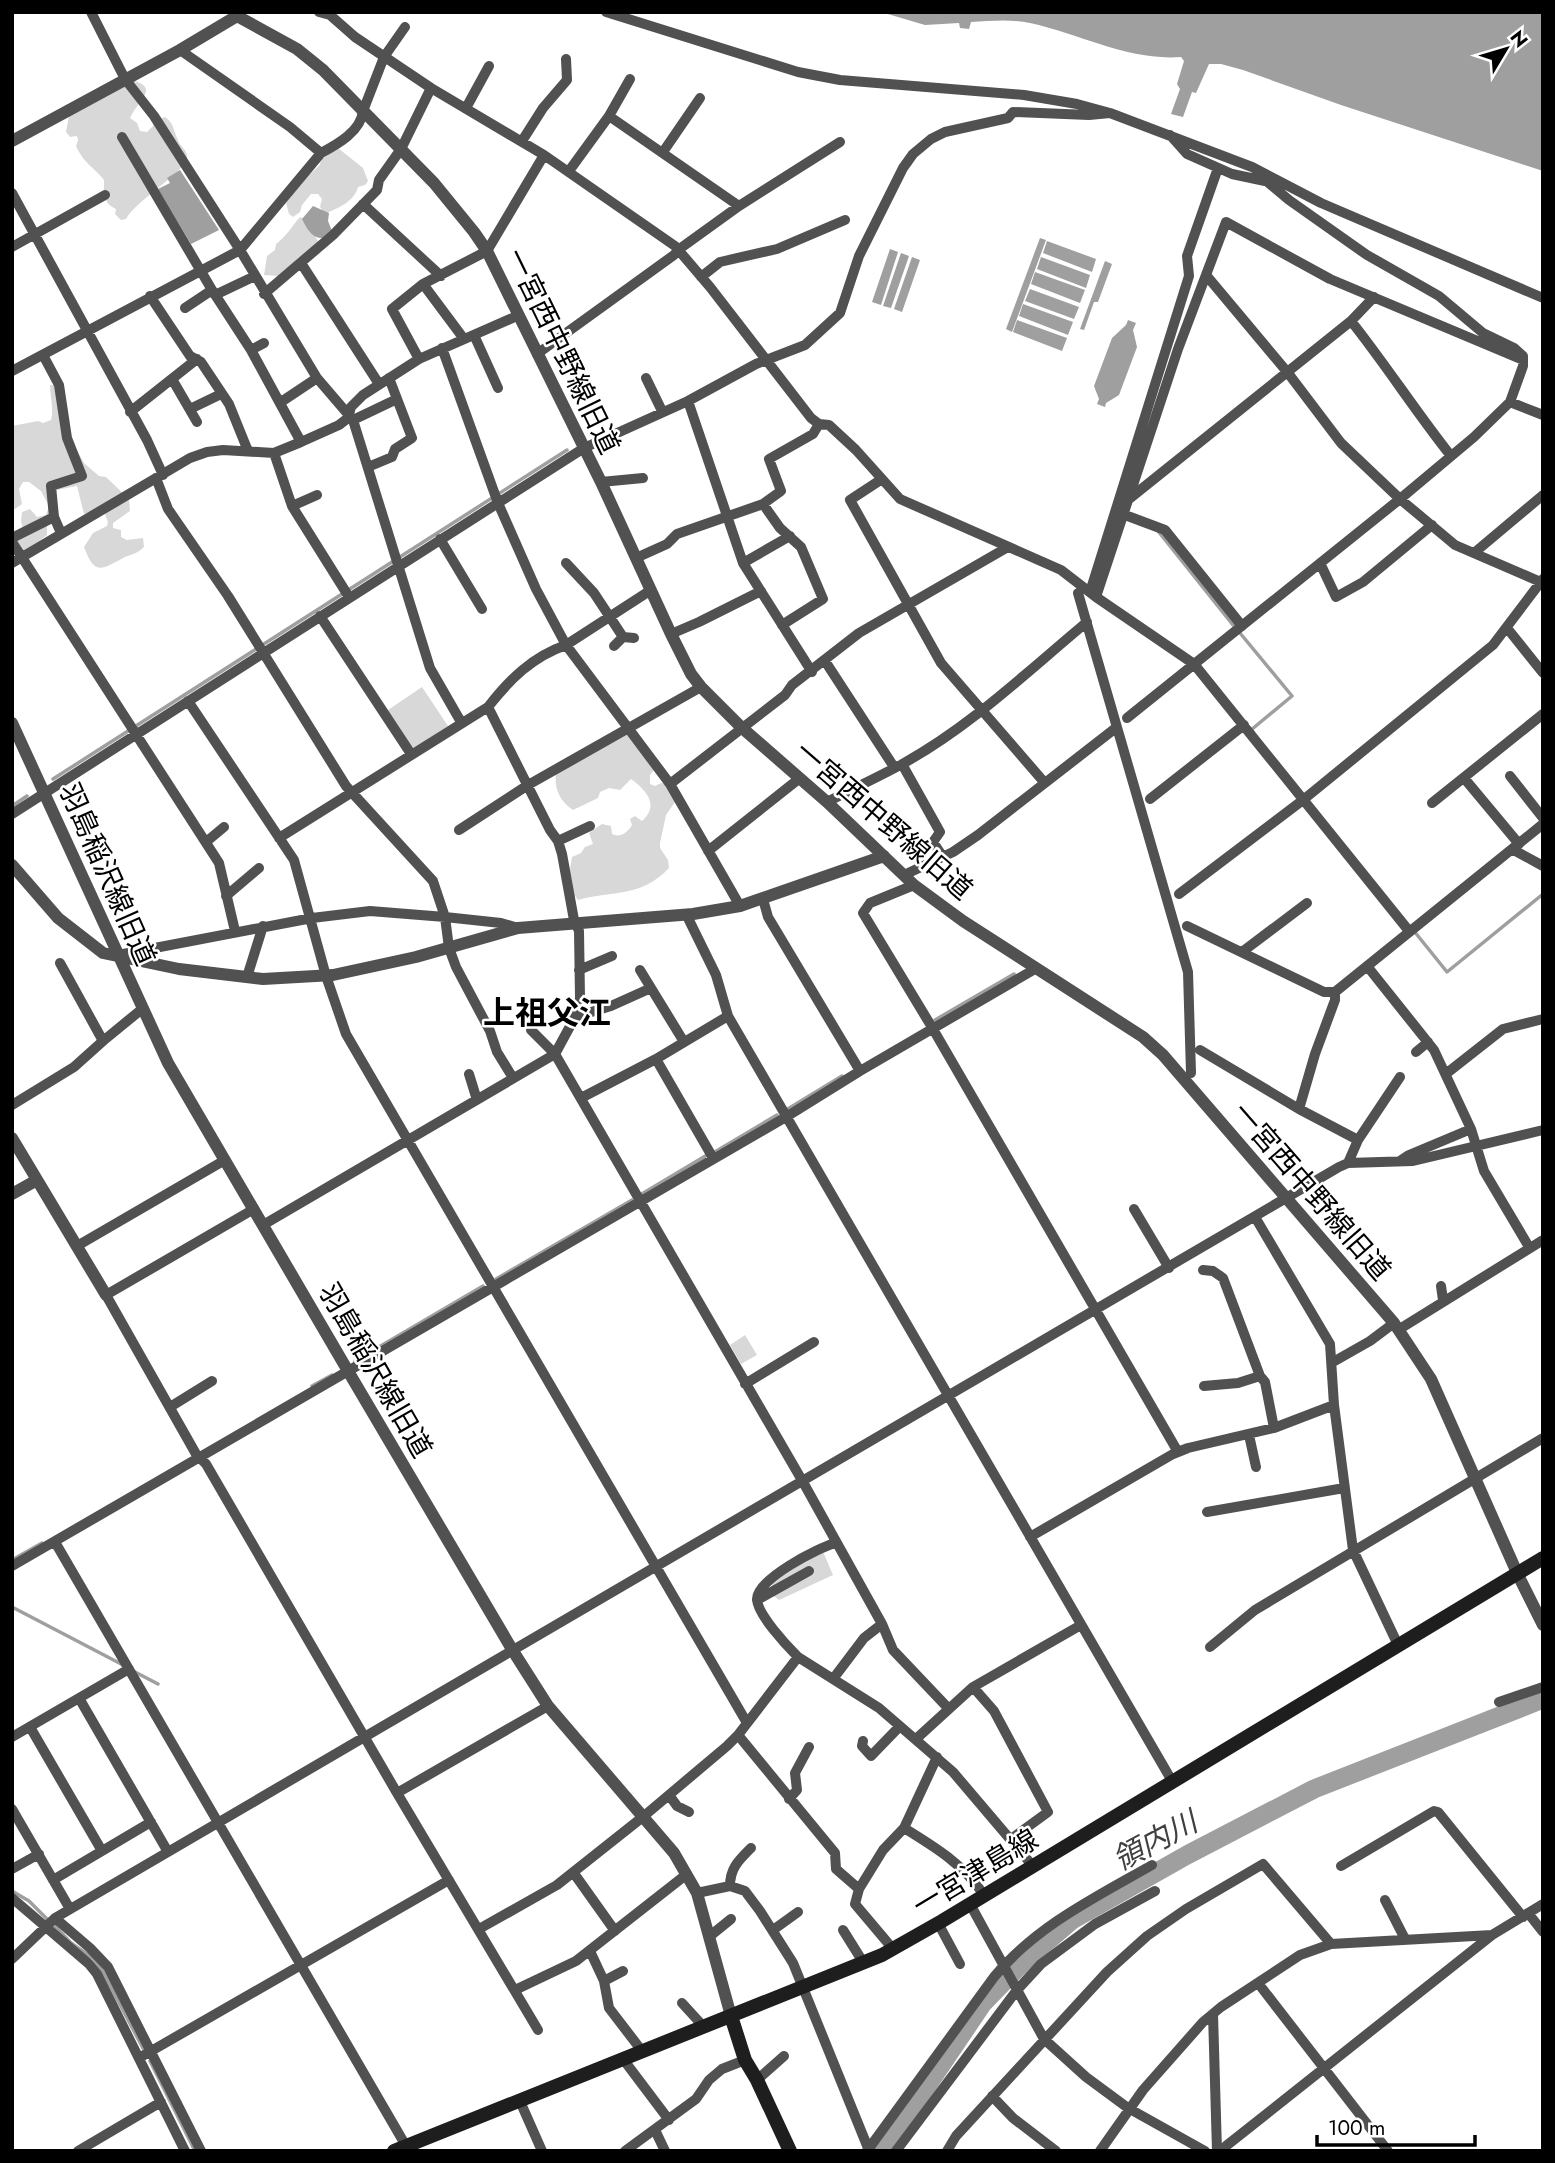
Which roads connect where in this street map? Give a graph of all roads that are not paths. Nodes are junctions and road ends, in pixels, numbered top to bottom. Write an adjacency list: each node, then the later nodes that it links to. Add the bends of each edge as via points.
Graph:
1 (91, 12): 10 (street)
2 (319, 12): 7 (street, via 330,15)
3 (606, 12): 16 (street, via 797,72 840,80 1024,94)
4 (235, 14): 6 (street); 15 (street, 一宮西中野線旧道, via 297,49)
5 (405, 27): 7 (street)
6 (180, 50): 10 (street); 25 (street)
7 (384, 57): 12 (street); 15 (street)
8 (566, 59): 21 (street, via 567,80)
9 (489, 66): 14 (street)
10 (125, 79): 20 (street); 38 (street)
11 (630, 79): 17 (street)
12 (431, 88): 14 (street); 23 (street)
13 (700, 98): 24 (street)
14 (466, 108): 21 (street)
15 (363, 111): 23 (street, 一宮西中野線旧道); 25 (street, via 342,142)
16 (1110, 113): 18 (street); 65 (street, via 1013,112 1008,118 931,139 903,168 859,256 839,313 805,345)
17 (609, 116): 24 (street); 29 (street)
18 (1170, 135): 27 (street); 28 (street, via 1187,154)
19 (122, 137): 42 (street)
20 (12, 141)
21 (522, 141): 26 (street)
22 (840, 142): 34 (street)
23 (401, 149): 33 (street, via 377,190); 40 (street, 一宮西中野線旧道, via 458,211)
24 (663, 152): 34 (street)
25 (321, 153): 38 (street)
26 (544, 155): 29 (street); 40 (street)
27 (1252, 167): 30 (street); 52 (street, via 1321,203)
28 (1218, 168): 30 (street); 123 (street, via 1187,256 1189,276)
29 (569, 171): 39 (street)
30 (1265, 180): 66 (street, via 1367,256 1439,296 1483,333 1514,348)
31 (12, 193): 36 (street)
32 (105, 195): 36 (street)
33 (363, 204): 41 (street); 45 (street)
34 (738, 206): 39 (street)
35 (845, 220): 46 (street, via 777,249 720,262)
36 (35, 235): 37 (street); 56 (street)
37 (12, 247)
38 (240, 250): 42 (street); 44 (street)
39 (678, 250): 46 (street); 61 (street)
40 (487, 251): 45 (street); 54 (street, 一宮西中野線旧道)
41 (301, 263): 49 (street); 72 (street)
42 (201, 271): 48 (street); 50 (street)
43 (1206, 275): 51 (street, via 1226,222 1330,279); 68 (street); 98 (street)
44 (255, 276): 48 (street); 49 (street)
45 (441, 276): 47 (street)
46 (701, 277): 65 (street)
47 (423, 284): 57 (street); 64 (street, via 391,309)
48 (214, 293): 53 (street); 60 (street)
49 (264, 294): 69 (street)
50 (150, 296): 56 (street); 63 (street, via 190,356)
51 (1374, 297): 55 (street); 66 (street)
52 (1543, 298)
53 (185, 308)
54 (517, 316): 57 (street); 61 (street, 一宮西中野線旧道)
55 (1351, 321): 68 (street); 90 (street)
56 (87, 331): 62 (street); 81 (street)
57 (469, 337): 59 (street); 73 (street)
58 (264, 343): 60 (street)
59 (442, 348): 64 (street); 100 (street)
60 (251, 350): 77 (street)
61 (537, 354): 87 (street, 一宮西中野線旧道)
62 (43, 355): 67 (street); 105 (street, via 60,385 67,438 82,475 51,486)
63 (197, 359): 71 (street); 74 (street)
64 (419, 359): 72 (street)
65 (766, 360): 76 (street); 85 (street)
66 (1523, 360): 78 (street)
67 (12, 371)
68 (1288, 373): 98 (street); 99 (street, via 1341,443)
69 (317, 378): 77 (street); 83 (street)
70 (646, 378): 80 (street)
71 (172, 379): 79 (street); 81 (street)
72 (384, 381): 75 (street); 83 (street, via 351,407)
73 (498, 388)
74 (221, 394): 79 (street); 88 (street)
75 (397, 399): 83 (street); 91 (street, via 412,438 391,457)
76 (688, 401): 80 (street); 103 (street)
77 (281, 402): 86 (street)
78 (1510, 402): 82 (street); 90 (street)
79 (190, 409): 84 (street)
80 (663, 411): 87 (street)
81 (130, 412): 92 (street, via 147,440)
82 (1543, 415)
83 (350, 419): 86 (street); 91 (street)
84 (197, 422)
85 (819, 424): 94 (street, via 830,425); 101 (street, via 813,434 769,459 781,491)
86 (301, 442): 89 (street)
87 (584, 448): 95 (street, 一宮西中野線旧道); 100 (street)
88 (248, 452): 89 (street); 92 (street, via 207,452)
89 (274, 453): 102 (street)
90 (1451, 456): 99 (street)
91 (368, 467): 118 (street)
92 (159, 477): 107 (street); 136 (street, via 168,509)
93 (643, 478): 95 (street)
94 (882, 480): 111 (street, via 904,502); 125 (street, via 850,500)
95 (601, 482): 113 (street, 一宮西中野線旧道)
96 (317, 495): 102 (street)
97 (1543, 495): 112 (street)
98 (1129, 499): 104 (street)
99 (1400, 499): 106 (street); 117 (street)
100 (498, 503): 109 (street); 134 (street)
101 (763, 504): 103 (street); 108 (street)
102 (292, 506): 124 (street)
103 (728, 515): 113 (street, via 677,534 667,544); 116 (street)
104 (1125, 515): 123 (street); 131 (street, via 1165,530)
105 (54, 517): 107 (street); 110 (street)
106 (1432, 525): 112 (street, via 1455,545); 117 (street, via 1363,582 1336,597)
107 (61, 533): 114 (street)
108 (790, 536): 116 (street); 130 (street, via 801,547 823,599)
109 (440, 538): 118 (street); 126 (street)
110 (12, 540): 114 (street)
111 (1008, 547): 123 (street, via 1061,570); 125 (street)
112 (1474, 553): 119 (street)
113 (636, 558): 120 (street, 一宮西中野線旧道)
114 (17, 561): 153 (street)
115 (566, 563): 128 (street)
116 (743, 563): 121 (street)
117 (1320, 563): 131 (street)
118 (398, 565): 124 (street); 148 (street, via 430,668)
119 (1542, 581): 132 (street)
120 (651, 590): 128 (street); 133 (street, 一宮西中野線旧道)
121 (761, 591): 130 (street); 133 (street)
122 (1078, 593): 129 (street)
123 (1093, 595): 138 (street)
124 (349, 597): 127 (street)
125 (910, 603): 137 (street, via 859,633); 144 (street, via 941,663)
126 (482, 610)
127 (320, 615): 136 (street); 154 (street)
128 (610, 618): 134 (street); 135 (street, via 629,637)
129 (1087, 622): 144 (street); 151 (street)
130 (782, 625): 139 (street)
131 (1242, 626): 138 (street)
132 (1507, 628): 140 (street); 165 (street, via 1493,645)
133 (671, 634): 141 (street, 一宮西中野線旧道)
134 (566, 645): 143 (street, via 528,664); 152 (street)
135 (614, 646)
136 (262, 653): 142 (street); 162 (street)
137 (825, 661): 139 (street); 155 (street)
138 (1194, 664): 146 (street); 149 (street)
139 (812, 672): 150 (street)
140 (1543, 673)
141 (701, 687): 150 (street, 一宮西中野線旧道); 152 (street)
142 (188, 701): 153 (street); 174 (street)
143 (488, 707): 148 (street); 161 (street)
144 (982, 709): 155 (street); 159 (street)
145 (1543, 714): 158 (street)
146 (1127, 718)
147 (12, 723): 163 (street, 羽島稲沢線旧道)
148 (461, 723): 154 (street)
149 (1244, 725): 164 (street); 165 (street)
150 (741, 727): 157 (street, 一宮西中野線旧道); 160 (street)
151 (1117, 727): 159 (street); 227 (street, via 1188,972)
152 (627, 729): 160 (street); 161 (street)
153 (137, 735): 163 (street); 176 (street)
154 (411, 754): 162 (street)
155 (898, 766): 166 (street); 180 (street, via 940,832 933,842)
156 (1510, 776): 169 (street)
157 (800, 778): 166 (street, 一宮西中野線旧道); 178 (street)
158 (1464, 778): 167 (street); 177 (street)
159 (1044, 782): 180 (street)
160 (670, 784): 178 (street)
161 (528, 785): 173 (street); 175 (street)
162 (351, 792): 174 (street); 192 (street, via 433,881)
163 (45, 793): 168 (street); 202 (street, 羽島稲沢線旧道)
164 (1150, 799)
165 (1303, 800): 186 (street); 199 (street)
166 (827, 802): 179 (street, 一宮西中野線旧道)
167 (1432, 803)
168 (12, 814)
169 (1543, 818)
170 (1543, 824): 177 (street)
171 (590, 826): 175 (street)
172 (224, 827): 176 (street)
173 (459, 830)
174 (279, 838): 193 (street, via 295,860)
175 (558, 841): 194 (street)
176 (206, 842): 187 (street, via 219,863)
177 (1516, 846): 182 (street); 199 (street)
178 (708, 851): 190 (street)
179 (884, 856): 184 (street, 一宮西中野線旧道); 188 (street)
180 (943, 857): 184 (street)
181 (12, 866): 202 (street, via 58,918 103,953)
182 (1543, 866)
183 (259, 869): 187 (street)
184 (904, 874): 185 (street, 一宮西中野線旧道)
185 (914, 885): 206 (street, 一宮西中野線旧道); 217 (street, via 870,903 863,913)
186 (1179, 894)
187 (226, 896): 198 (street)
188 (764, 899): 190 (street); 226 (street, via 768,917)
189 (1307, 903): 201 (street)
190 (740, 906): 191 (street)
191 (686, 914): 194 (street); 214 (street, via 716,975)
192 (445, 917): 193 (street, via 370,911); 197 (street); 200 (street)
193 (312, 918): 195 (street); 209 (street)
194 (576, 925): 197 (street); 207 (street)
195 (263, 926): 198 (street); 210 (street)
196 (1187, 926): 201 (street)
197 (518, 928): 200 (street)
198 (235, 931): 202 (street)
199 (1409, 931): 205 (street)
200 (449, 948): 209 (street); 231 (street)
201 (1242, 952): 212 (street, via 1324,992)
202 (117, 955): 210 (street); 213 (street, 羽島稲沢線旧道)
203 (612, 956): 207 (street)
204 (60, 963): 219 (street)
205 (1367, 966): 212 (street); 221 (street)
206 (1035, 969): 217 (street); 249 (street, 一宮西中野線旧道, via 1143,1037 1163,1055)
207 (579, 970): 215 (street)
208 (640, 970): 211 (street)
209 (326, 976): 210 (street); 240 (street, via 346,1034)
210 (247, 977)
211 (651, 988): 215 (street); 220 (street)
212 (1335, 992): 235 (street)
213 (142, 1009): 219 (street); 244 (street, 羽島稲沢線旧道)
214 (728, 1016): 220 (street); 236 (street)
215 (575, 1017): 224 (street)
216 (1543, 1019): 228 (street, via 1503,1029)
217 (933, 1029): 226 (street); 264 (street)
218 (531, 1030): 224 (street)
219 (103, 1041): 234 (street, via 74,1068)
220 (684, 1042): 225 (street)
221 (1428, 1042): 223 (street); 228 (street)
222 (1200, 1050): 235 (street)
223 (1416, 1052)
224 (555, 1054): 231 (street); 232 (street)
225 (656, 1059): 232 (street); 243 (street)
226 (860, 1071): 236 (street)
227 (1191, 1073)
228 (1447, 1073): 237 (street)
229 (469, 1074): 233 (street)
230 (1400, 1077): 241 (street)
231 (513, 1078): 233 (street)
232 (581, 1098): 250 (street)
233 (477, 1100): 240 (street)
234 (12, 1104)
235 (1299, 1109): 241 (street)
236 (786, 1117): 243 (street); 273 (street)
237 (1471, 1129): 242 (street); 246 (street)
238 (1543, 1130): 242 (street)
239 (12, 1138): 247 (street)
240 (409, 1139): 254 (street); 260 (street)
241 (1358, 1140): 245 (street)
242 (1478, 1146): 246 (street); 257 (street, via 1484,1171)
243 (713, 1158): 250 (street)
244 (225, 1160): 251 (street, 羽島稲沢線旧道); 256 (street)
245 (1348, 1163): 246 (street); 249 (street)
246 (1396, 1163)
247 (37, 1180): 248 (street); 256 (street)
248 (12, 1194)
249 (1286, 1200): 253 (street); 265 (street, 一宮西中野線旧道)
250 (639, 1201): 260 (street); 271 (street)
251 (254, 1209): 254 (street, 羽島稲沢線旧道); 262 (street)
252 (1134, 1209): 258 (street)
253 (1255, 1217): 258 (street); 267 (street, via 1330,1344)
254 (263, 1225): 268 (street, 羽島稲沢線旧道)
255 (1543, 1240): 257 (street)
256 (77, 1246): 262 (street)
257 (1530, 1247): 263 (street)
258 (1169, 1268): 264 (street)
259 (1203, 1270): 269 (street, via 1223,1278)
260 (494, 1286): 268 (street); 292 (street)
261 (1441, 1286): 263 (street)
262 (106, 1295): 275 (street)
263 (1443, 1300): 265 (street)
264 (1096, 1308): 273 (street); 279 (street)
265 (1396, 1326): 267 (street); 282 (street, 一宮西中野線旧道, via 1431,1379)
266 (814, 1342): 271 (street)
267 (1333, 1362): 274 (street)
268 (348, 1371): 280 (street); 301 (street, 羽島稲沢線旧道)
269 (1260, 1376): 272 (street); 276 (street)
270 (212, 1381): 275 (street)
271 (745, 1384): 283 (street)
272 (1204, 1386)
273 (948, 1395): 283 (street); 286 (street)
274 (1334, 1405): 276 (street); 284 (street)
275 (170, 1407): 280 (street)
276 (1273, 1429): 277 (street)
277 (1249, 1435): 279 (street); 281 (street)
278 (1543, 1438): 282 (street)
279 (1178, 1452): 286 (street)
280 (199, 1458): 287 (street); 316 (street)
281 (1256, 1467)
282 (1476, 1478): 289 (street); 294 (street, 一宮西中野線旧道)
283 (803, 1482): 288 (street); 292 (street)
284 (1344, 1488): 285 (street); 289 (street)
285 (1207, 1512)
286 (1030, 1537): 297 (street)
287 (55, 1542): 291 (street); 303 (street)
288 (835, 1543): 295 (street, via 802,1558 759,1591); 296 (street)
289 (1353, 1550): 299 (street); 300 (street, via 1255,1610)
290 (1543, 1558): 294 (main road, 一宮津島線)
291 (12, 1566)
292 (657, 1566): 301 (street); 311 (street)
293 (808, 1572): 295 (street)
294 (1518, 1575): 298 (street, 一宮西中野線旧道); 299 (main road, 一宮津島線)
295 (757, 1600): 302 (street)
296 (882, 1624): 304 (street, via 864,1638); 310 (street, via 893,1650)
297 (1081, 1625): 305 (street); 321 (street)
298 (1543, 1625)
299 (1398, 1644): 321 (main road, 一宮津島線)
300 (1210, 1647)
301 (513, 1651): 309 (street, 羽島稲沢線旧道); 316 (street)
302 (798, 1657): 304 (street); 311 (street)
303 (129, 1669): 307 (street); 329 (street)
304 (833, 1679): 312 (street)
305 (973, 1687): 310 (street); 331 (street, via 994,1711 1048,1812)
306 (1543, 1687): 308 (street)
307 (79, 1698): 313 (street); 328 (street)
308 (1499, 1702)
309 (548, 1706): 322 (street); 327 (street, 羽島稲沢線旧道)
310 (948, 1708): 317 (street)
311 (747, 1723): 314 (street)
312 (900, 1726): 317 (street); 318 (street, via 871,1756)
313 (30, 1727): 315 (street); 333 (street)
314 (738, 1735): 323 (street); 324 (street)
315 (12, 1737)
316 (366, 1737): 322 (street); 329 (street)
317 (916, 1739): 320 (street)
318 (863, 1741)
319 (809, 1747): 324 (street, via 795,1773 797,1790)
320 (937, 1757): 330 (street); 331 (street)
321 (1172, 1781): 336 (main road, 一宮津島線)
322 (397, 1793): 343 (street)
323 (669, 1795): 326 (street); 327 (street)
324 (789, 1799): 345 (street, via 835,1853 836,1869)
325 (12, 1809): 335 (street)
326 (689, 1812)
327 (644, 1816): 340 (street); 341 (street, 羽島稲沢線旧道)
328 (151, 1822): 333 (street); 334 (street)
329 (218, 1823): 334 (street); 374 (street)
330 (904, 1828): 345 (street, via 883,1850); 348 (street, via 972,1877)
331 (1011, 1839): 336 (street)
332 (751, 1848): 344 (street, via 735,1864)
333 (102, 1851): 342 (street)
334 (168, 1852): 353 (street)
335 (38, 1854): 339 (street); 342 (street)
336 (1032, 1865): 348 (main road, 一宮津島線)
337 (1152, 1865): 375 (street, via 1056,1920)
338 (1341, 1866): 355 (street, via 1438,1812)
339 (12, 1869)
340 (573, 1872): 360 (street); 363 (street)
341 (687, 1874): 347 (street, 羽島稲沢線旧道); 363 (street)
342 (53, 1880): 353 (street)
343 (449, 1880): 360 (street); 374 (street)
344 (730, 1886): 347 (street); 361 (street, via 745,1891)
345 (859, 1889): 369 (street, via 855,1904)
346 (1155, 1891): 380 (street, via 1067,1943)
347 (697, 1892): 366 (street, 羽島稲沢線旧道)
348 (984, 1895): 351 (main road, 一宮津島線)
349 (12, 1898): 359 (street)
350 (1385, 1900): 367 (street)
351 (970, 1904): 358 (main road, 一宮津島線); 375 (street)
352 (1543, 1904): 355 (street)
353 (71, 1909): 356 (street)
354 (798, 1912): 361 (street)
355 (1526, 1915): 364 (street); 365 (street)
356 (55, 1919): 359 (street); 388 (street, via 108,1968)
357 (724, 1920): 366 (street)
358 (938, 1923): 369 (main road, 一宮津島線); 373 (street)
359 (46, 1926): 371 (street); 391 (street, via 97,1974)
360 (479, 1929): 381 (street)
361 (773, 1930): 379 (street)
362 (843, 1930): 372 (street)
363 (615, 1931): 370 (street)
364 (1543, 1932)
365 (1492, 1935): 367 (street); 394 (street)
366 (710, 1936): 384 (street, 羽島稲沢線旧道)
367 (1405, 1939): 368 (street)
368 (1331, 1944): 378 (street, via 1300,1955); 387 (street, via 1263,1864 1147,1936)
369 (893, 1949): 372 (main road, 一宮津島線)
370 (590, 1951): 377 (street); 381 (street)
371 (12, 1959)
372 (863, 1962): 379 (main road, 一宮津島線)
373 (960, 1964)
374 (302, 1965): 388 (street); 402 (street)
375 (1004, 1966): 380 (street); 405 (street)
376 (623, 1972): 377 (street)
377 (604, 1981): 389 (street, via 609,2008)
378 (1258, 1983): 383 (street); 394 (street)
379 (803, 1987): 384 (main road, 一宮津島線); 405 (street)
380 (1016, 1988): 387 (street); 412 (street)
381 (515, 1990): 386 (street)
382 (682, 2003): 385 (street)
383 (1213, 2014): 399 (street); 403 (street)
384 (731, 2016): 385 (main road, 一宮津島線); 393 (main road)
385 (704, 2026): 389 (main road, 一宮津島線)
386 (538, 2030)
387 (1044, 2039): 396 (street); 399 (street)
388 (152, 2051): 391 (street); 408 (street)
389 (642, 2051): 392 (main road, 一宮津島線)
390 (784, 2056): 395 (street)
391 (139, 2058): 398 (street)
392 (623, 2059): 397 (main road, 一宮津島線); 400 (street)
393 (745, 2060): 395 (main road); 400 (street, via 722,2069 696,2099)
394 (1325, 2069): 403 (street); 417 (street)
395 (757, 2080): 404 (main road)
396 (992, 2096): 413 (street); 414 (street)
397 (519, 2099): 402 (main road, 一宮津島線); 409 (street)
398 (160, 2102): 406 (street); 407 (street)
399 (1128, 2108): 415 (street); 416 (street)
400 (669, 2120): 401 (street)
401 (655, 2130): 410 (street); 411 (street)
402 (400, 2148)
403 (1222, 2149)
404 (788, 2150)
405 (867, 2150)
406 (78, 2151)
407 (185, 2151)
408 (201, 2151)
409 (542, 2151)
410 (625, 2151)
411 (665, 2151)
412 (897, 2151)
413 (947, 2151)
414 (1056, 2151)
415 (1100, 2151)
416 (1205, 2151)
417 (1388, 2151)

